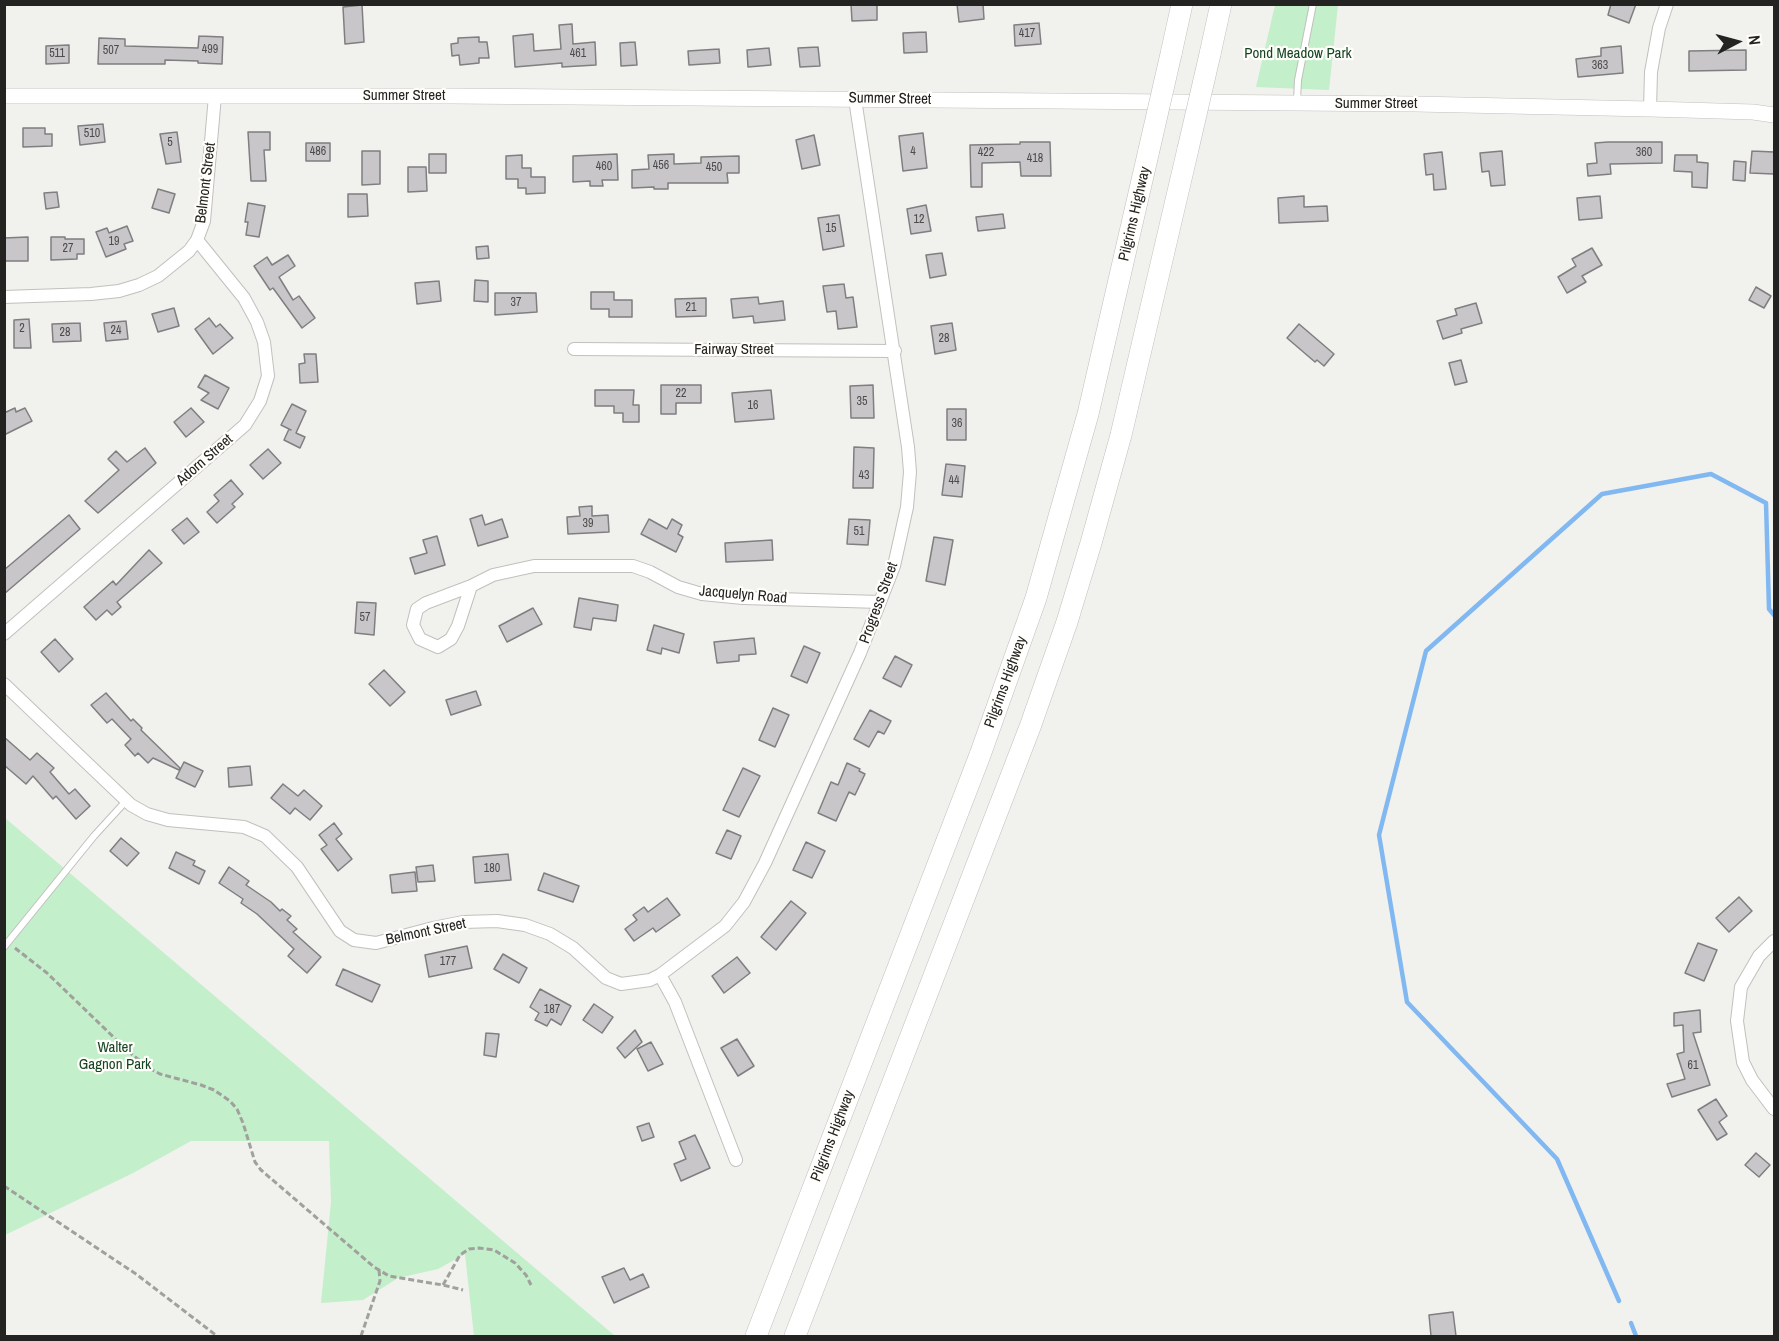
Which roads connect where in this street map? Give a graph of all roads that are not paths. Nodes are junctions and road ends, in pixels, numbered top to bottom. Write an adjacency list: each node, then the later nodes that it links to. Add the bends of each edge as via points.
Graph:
1 (1182, 4): 27 (highway, Pilgrims Highway, bridge, via 1084,431 1030,616)
2 (1221, 4): 28 (highway, bridge, via 1116,454 1064,630)
3 (1313, 4): 8 (lane)
4 (1667, 4): 9 (street, via 1659,28)
5 (4, 96): 6 (street, Summer Street)
6 (215, 96): 7 (street, Summer Street); 13 (street, Belmont Street, via 204,221)
7 (855, 99): 8 (street, Summer Street); 16 (street, Progress Street)
8 (1297, 104): 9 (street, Summer Street)
9 (1650, 108): 11 (street, Summer Street)
10 (1774, 109): 11 (street)
11 (1753, 112): 12 (street, Summer Street)
12 (1774, 115)
13 (197, 240): 14 (street, Belmont Street, via 158,276 129,288 92,294); 19 (street, Adorn Street, via 244,298 257,322 268,376 260,401 245,425)
14 (4, 297)
15 (574, 349): 16 (street, Fairway Street)
16 (895, 351): 18 (street, Progress Street, via 910,472 894,567)
17 (471, 586): 17 (street, Jacquelyn Road, via 451,639 438,646 420,639 413,625 417,609); 18 (street, Jacquelyn Road, via 493,575 534,566 612,565 633,566 702,594)
18 (880, 602): 24 (street, Progress Street, via 827,727 744,902 725,926)
19 (4, 634)
20 (4, 684): 21 (street, Belmont Street)
21 (126, 801): 23 (lane); 24 (street, Belmont Street, via 147,814 168,820 244,827 265,836 297,867 340,931 354,940 376,943 453,924 497,921 550,934 573,948 606,978 621,984)
22 (1774, 941): 25 (street, via 1759,956 1741,987 1737,1022 1743,1062)
23 (7, 944)
24 (660, 975): 26 (street, via 675,1002)
25 (1774, 1109)
26 (736, 1160)
27 (756, 1336)
28 (795, 1336)

